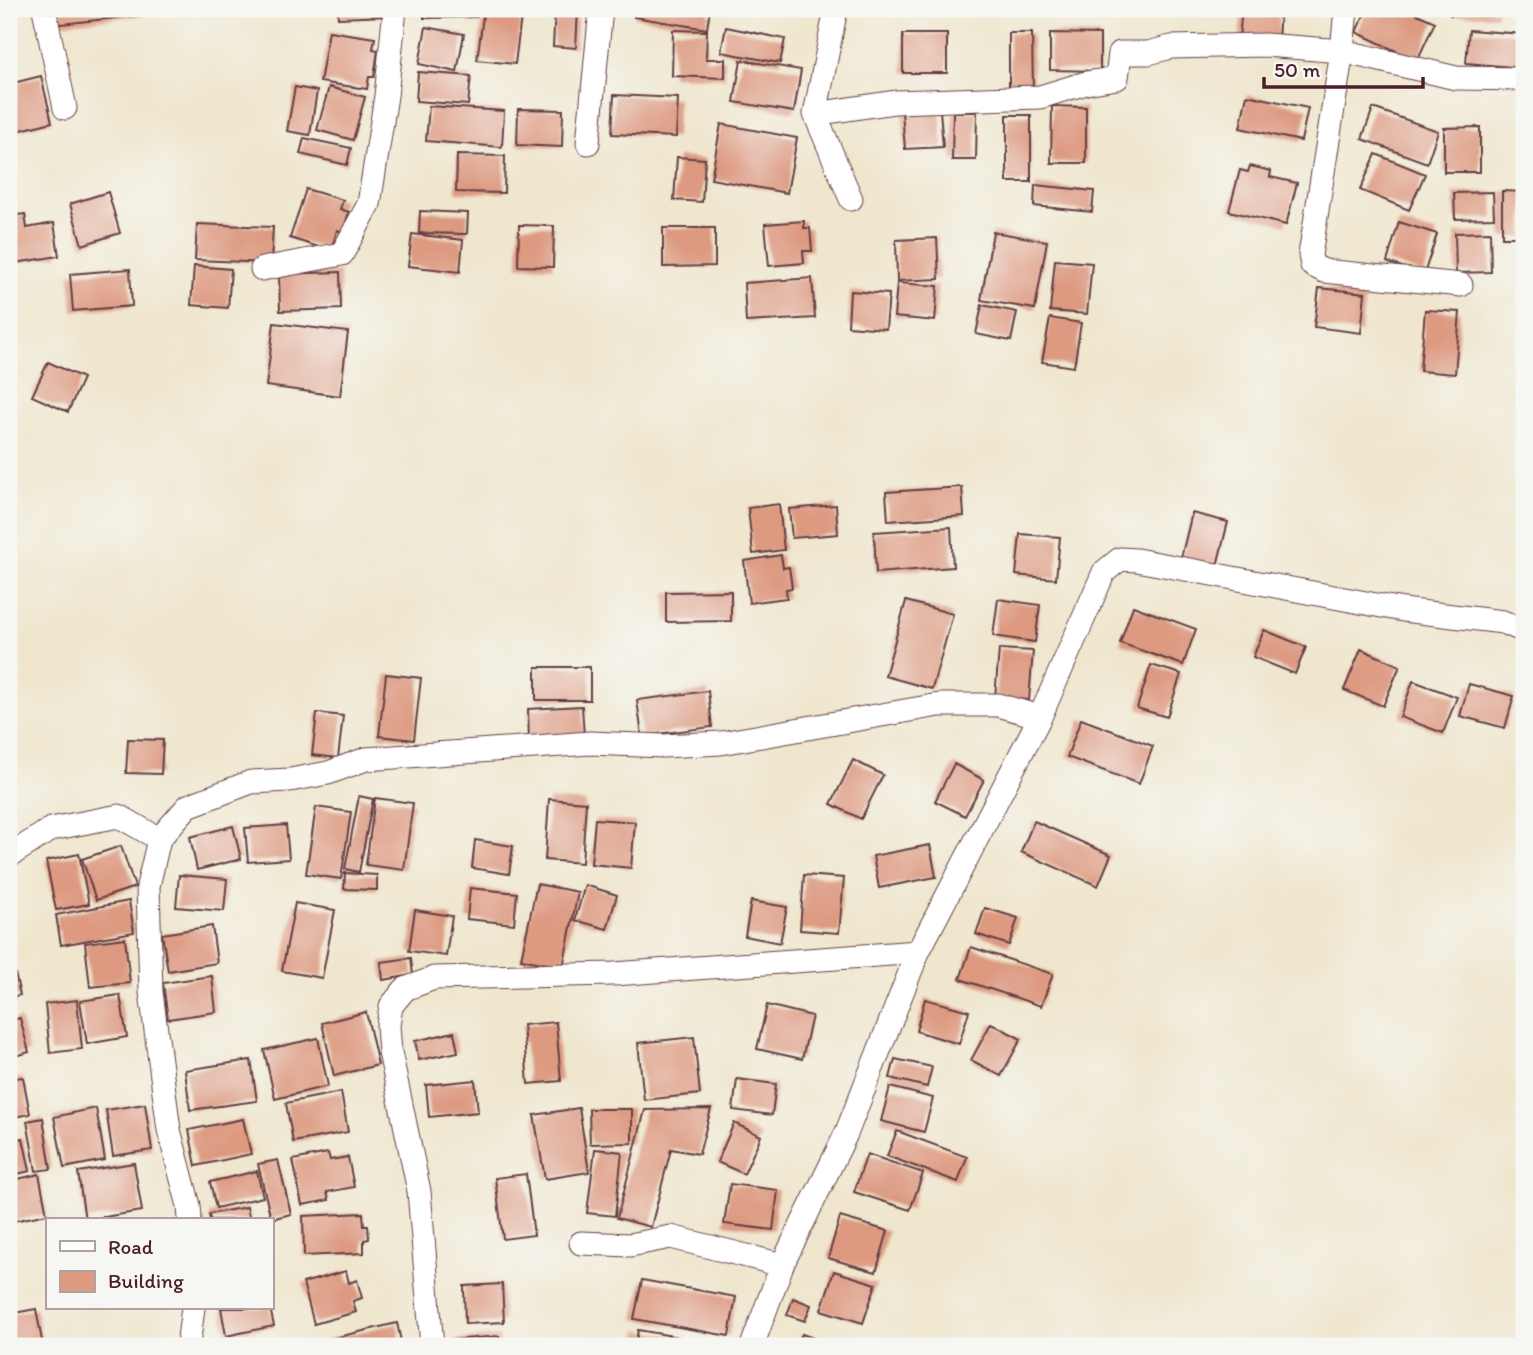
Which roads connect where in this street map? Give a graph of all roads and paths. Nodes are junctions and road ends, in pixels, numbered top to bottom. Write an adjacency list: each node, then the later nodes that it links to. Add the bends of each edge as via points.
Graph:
1 (44, 9): 8 (street)
2 (396, 9): 12 (street, via 369,204 359,225 342,254)
3 (601, 9): 10 (street)
4 (836, 9): 9 (street)
5 (1346, 9): 6 (street)
6 (1342, 51): 7 (street, via 1456,78); 9 (street, via 1265,45 1120,53 1117,78 1040,97 895,102); 13 (street, via 1312,265 1324,271)
7 (1524, 79)
8 (65, 108)
9 (815, 114): 11 (street)
10 (588, 143)
11 (851, 199)
12 (262, 269)
13 (1461, 285)
14 (1524, 631): 15 (street, via 1503,622 1403,610 1120,559 1104,572)
15 (1040, 717): 16 (street, via 998,705 939,705 721,743 663,747 590,743 366,759 328,773 251,782 188,806); 18 (street)
16 (159, 839): 17 (street, via 119,816 51,829); 19 (street, via 148,886 151,992 169,1130)
17 (9, 856)
18 (918, 952): 21 (street, via 846,1134); 24 (street, via 614,974 434,978 405,989 391,1006 388,1026 419,1191)
19 (190, 1218)
20 (581, 1243): 21 (street, via 630,1245 671,1237)
21 (782, 1265): 25 (street)
22 (193, 1310): 23 (street)
23 (188, 1346)
24 (432, 1346)
25 (752, 1346)

